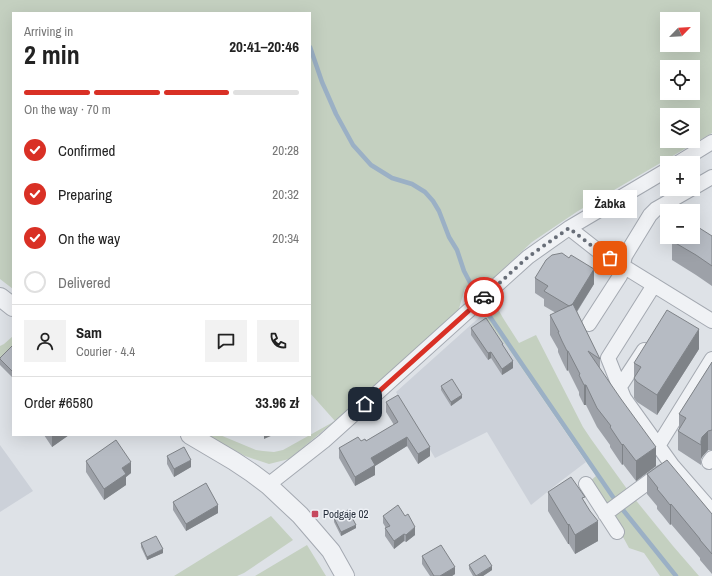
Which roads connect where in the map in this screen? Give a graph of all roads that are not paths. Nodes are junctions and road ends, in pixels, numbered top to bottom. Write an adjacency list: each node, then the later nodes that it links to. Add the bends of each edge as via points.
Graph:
1 (712, 142): 2 (street)
2 (689, 156)
3 (660, 174): 7 (street)
4 (712, 177): 5 (street)
5 (700, 184)
6 (678, 196): 8 (street, via 650,215 625,256)
7 (569, 228): 8 (street, via 597,250); 21 (street, via 528,257 324,441)
8 (623, 265): 9 (street); 13 (street, via 620,276)
9 (654, 285): 12 (street); 16 (street, via 608,358)
10 (0, 297): 11 (street)
11 (12, 306)
12 (712, 321)
13 (589, 324)
14 (653, 336): 16 (street)
15 (712, 359): 18 (street)
16 (619, 388): 18 (street)
17 (192, 436): 21 (street, via 234,461)
18 (658, 446): 19 (street)
19 (672, 465): 22 (street); 23 (street)
20 (586, 484): 23 (street)
21 (268, 486): 25 (street, via 300,515 331,551)
22 (712, 511)
23 (605, 514): 24 (street)
24 (617, 532)
25 (345, 576)

